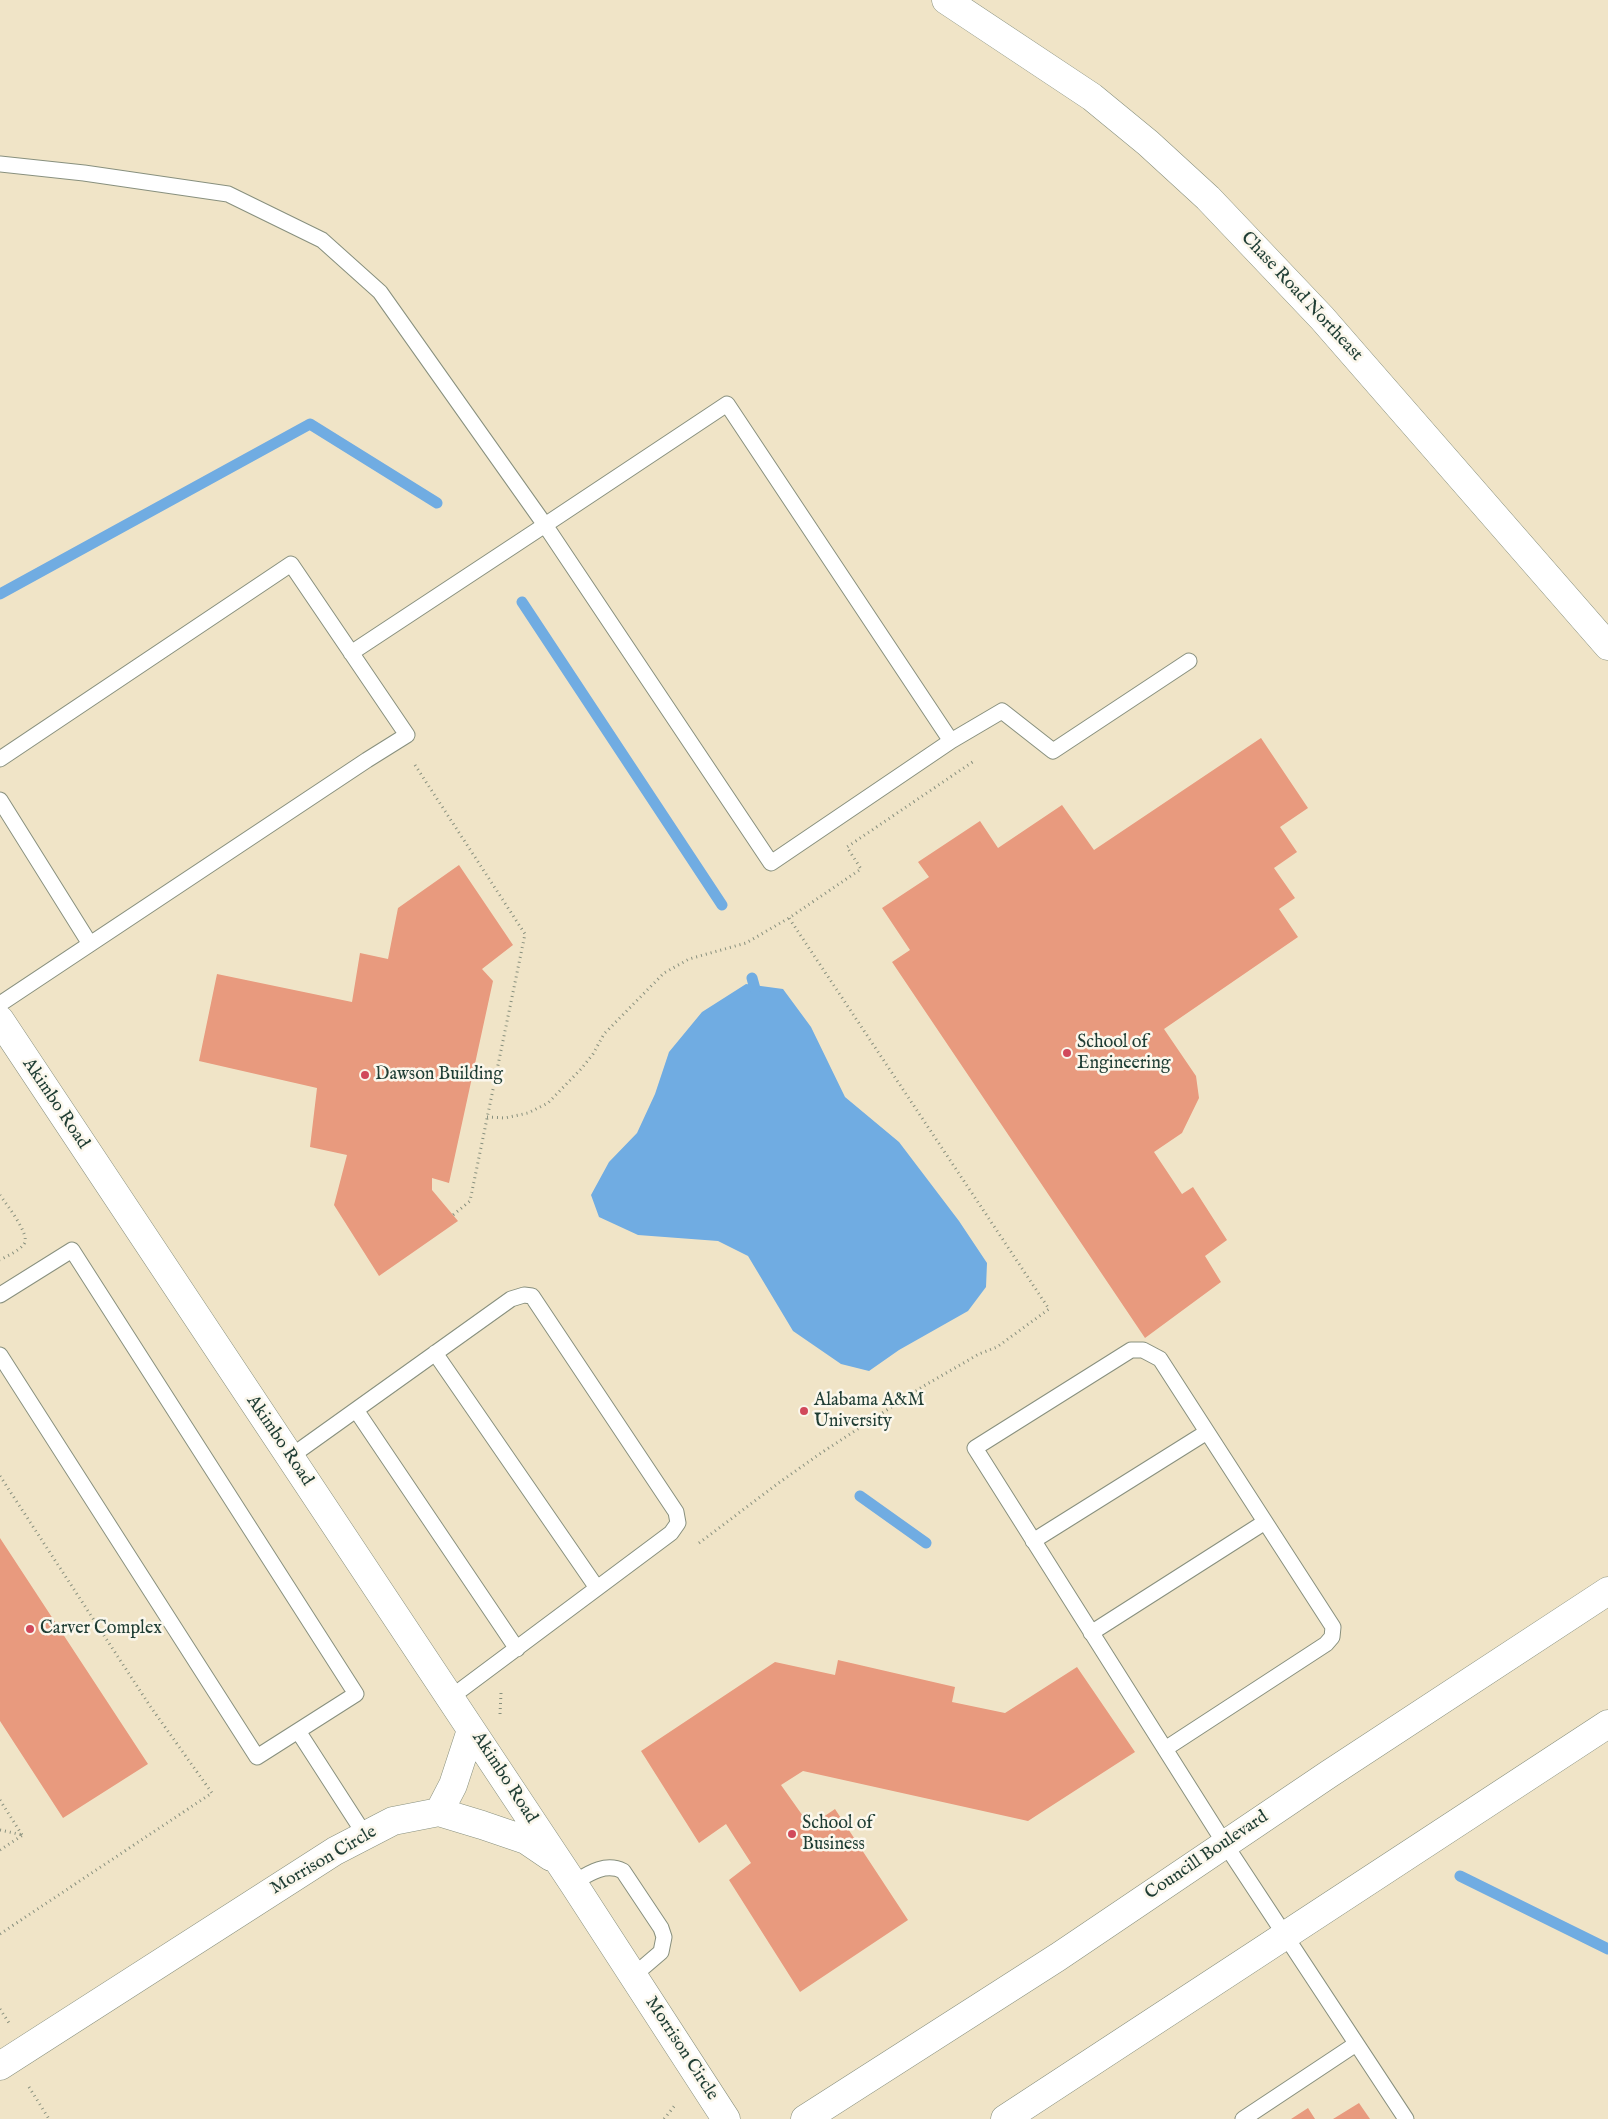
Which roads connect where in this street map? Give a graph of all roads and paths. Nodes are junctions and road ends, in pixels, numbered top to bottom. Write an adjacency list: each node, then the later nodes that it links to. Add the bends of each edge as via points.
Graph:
1 (946, 0): 4 (street, Chase Road Northeast, via 1092,97 1208,198 1322,318)
2 (0, 164): 3 (lane, via 228,194 322,240 380,292)
3 (545, 524): 5 (lane); 7 (lane, via 727,404); 7 (lane, via 771,863)
4 (1608, 646)
5 (351, 653): 8 (lane, via 291,564); 13 (lane, via 408,735)
6 (1189, 661): 7 (lane, via 1053,751 1002,711)
7 (952, 741)
8 (0, 759)
9 (976, 760): 12 (path, via 847,847 861,869)
10 (415, 764): 16 (path, via 525,934)
11 (0, 800): 13 (lane)
12 (789, 918): 16 (path, via 746,943 689,960 664,973 604,1034 581,1069 548,1103 528,1113 505,1118); 29 (path, via 1049,1309 997,1347 922,1387 820,1453)
13 (90, 944): 14 (lane)
14 (0, 1004)
15 (0, 1020): 25 (street, Akimbo Road)
16 (487, 1117): 18 (path, via 470,1201)
17 (0, 1195): 19 (path, via 26,1239 24,1244)
18 (453, 1215)
19 (0, 1260)
20 (0, 1295): 39 (lane, via 72,1250 356,1694)
21 (435, 1353): 23 (lane); 30 (lane); 30 (lane, via 511,1299 532,1296 676,1512 678,1523 671,1533)
22 (0, 1355): 39 (lane, via 257,1757)
23 (356, 1410): 25 (lane); 33 (lane)
24 (1207, 1432): 27 (lane); 28 (lane); 28 (lane, via 1160,1359 1143,1350 1131,1350 1114,1360 975,1448)
25 (290, 1457): 35 (street, Akimbo Road)
26 (0, 1476): 49 (path, via 145,1698 212,1793)
27 (1265, 1522): 32 (lane); 40 (lane, via 1332,1627 1332,1637)
28 (1033, 1541): 32 (lane)
29 (691, 1549)
30 (597, 1588): 33 (lane)
31 (1608, 1591): 46 (street, Councill Boulevard)
32 (1091, 1633): 40 (lane)
33 (517, 1649): 35 (lane)
34 (504, 1689): 36 (path, via 500,1695 501,1713)
35 (450, 1698): 38 (street, Akimbo Road)
36 (496, 1718)
37 (1608, 1724): 50 (street)
38 (471, 1730): 42 (street); 48 (street, Akimbo Road)
39 (298, 1731): 45 (lane)
40 (1165, 1749): 46 (lane)
41 (0, 1800): 44 (path)
42 (439, 1812): 45 (street, Morrison Circle, via 392,1821); 48 (street, Morrison Circle, via 526,1840)
43 (0, 1830): 44 (path)
44 (23, 1835): 47 (path)
45 (365, 1835): 53 (street, Morrison Circle, via 335,1851)
46 (1225, 1844): 50 (lane); 60 (street, Councill Boulevard, via 1058,1957)
47 (0, 1850)
48 (566, 1873): 51 (street, Morrison Circle); 51 (lane, via 617,1868 627,1876 657,1921 664,1937 660,1952)
49 (0, 1934)
50 (1284, 1936): 52 (lane); 56 (street)
51 (633, 1976): 59 (street, Morrison Circle)
52 (1356, 2044): 61 (lane); 62 (lane)
53 (0, 2066)
54 (27, 2084): 57 (path)
55 (676, 2104): 58 (path)
56 (1010, 2118)
57 (49, 2119)
58 (664, 2119)
59 (726, 2119)
60 (805, 2119)
61 (1243, 2119)
62 (1406, 2119)

